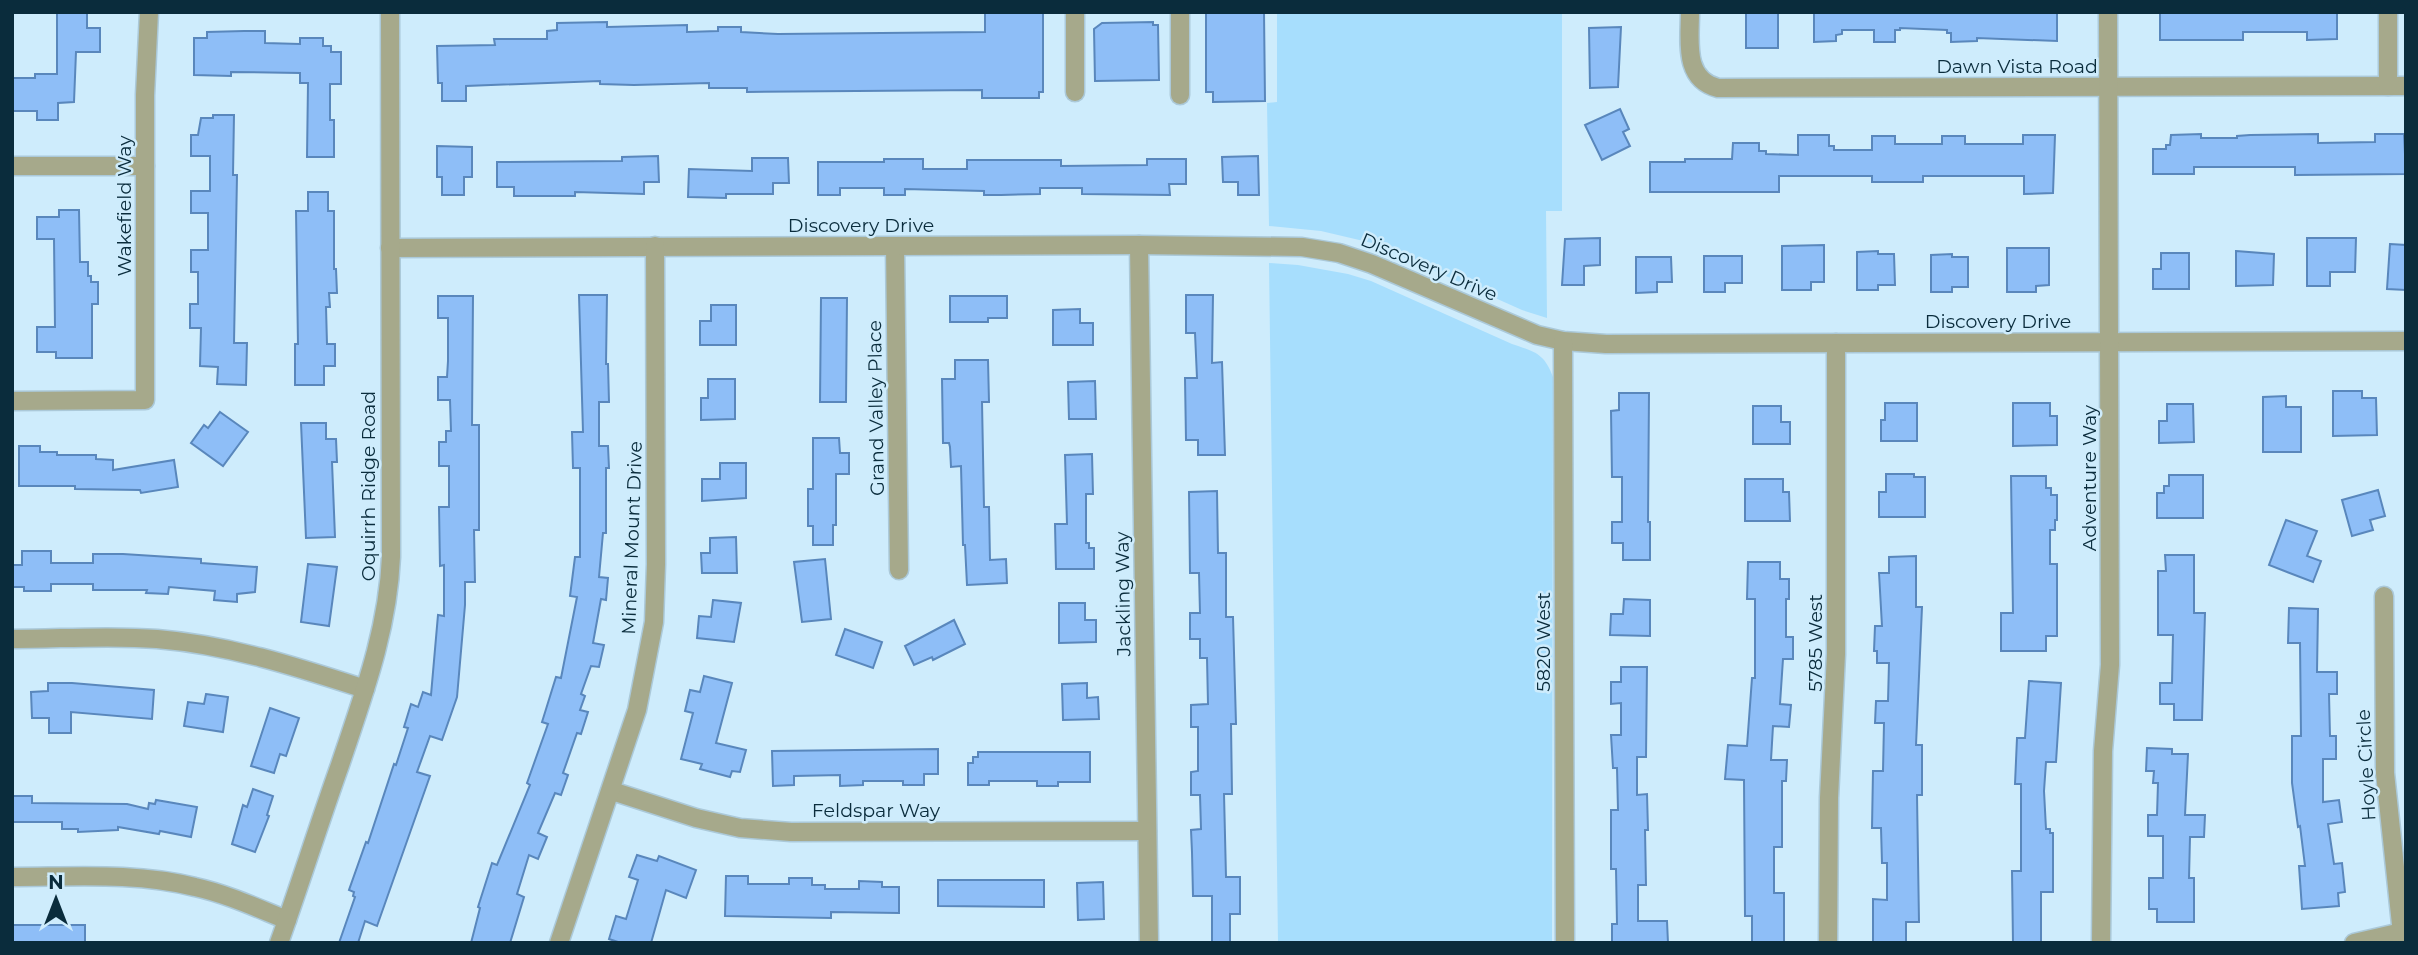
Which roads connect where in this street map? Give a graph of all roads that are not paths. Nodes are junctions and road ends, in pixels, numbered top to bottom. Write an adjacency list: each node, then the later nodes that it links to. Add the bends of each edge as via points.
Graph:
1 (149, 12): 13 (street, Wakefield Way)
2 (390, 12): 17 (street, Oquirrh Ridge Road)
3 (1075, 12): 10 (street)
4 (1180, 12): 11 (street)
5 (1690, 12): 9 (street, Dawn Vista Road, via 1692,66 1699,79 1717,88)
6 (2108, 12): 9 (street, Adventure Way)
7 (2388, 12): 8 (street)
8 (2397, 86): 9 (street, Dawn Vista Road)
9 (2109, 87): 20 (street, Adventure Way)
10 (1075, 92)
11 (1180, 95)
12 (12, 166): 13 (street)
13 (145, 166): 22 (street, Wakefield Way, via 145,400)
14 (1139, 245): 16 (street, Discovery Drive); 18 (street, Discovery Drive, via 1302,247 1339,253 1537,335); 28 (street, Jackling Way)
15 (655, 246): 16 (street, Discovery Drive); 17 (street, Discovery Drive); 27 (street, Mineral Mount Drive, via 654,622 637,710)
16 (895, 247): 23 (street, Grand Valley Place)
17 (390, 248): 26 (street, Oquirrh Ridge Road, via 390,575 384,624)
18 (1563, 341): 21 (street, Discovery Drive); 35 (street, 5820 West)
19 (2406, 341): 20 (street, Discovery Drive)
20 (2109, 342): 21 (street, Discovery Drive); 37 (street, Adventure Way, via 2110,665 2102,762)
21 (1836, 343): 36 (street, 5785 West, via 1836,654)
22 (12, 401)
23 (899, 570)
24 (2384, 596): 31 (street, Hoyle Circle, via 2385,773)
25 (12, 639): 26 (street, via 154,638 208,645)
26 (365, 689): 30 (street, Oquirrh Ridge Road)
27 (612, 791): 28 (street, Feldspar Way, via 696,818 765,830); 33 (street, Mineral Mount Drive)
28 (1147, 831): 34 (street, Jackling Way)
29 (12, 877): 30 (street, via 169,881 212,891)
30 (287, 920): 32 (street, Oquirrh Ridge Road)
31 (2403, 935): 38 (street)
32 (279, 943)
33 (559, 943)
34 (1149, 943)
35 (1565, 943)
36 (1828, 943)
37 (2101, 943)
38 (2354, 943)

